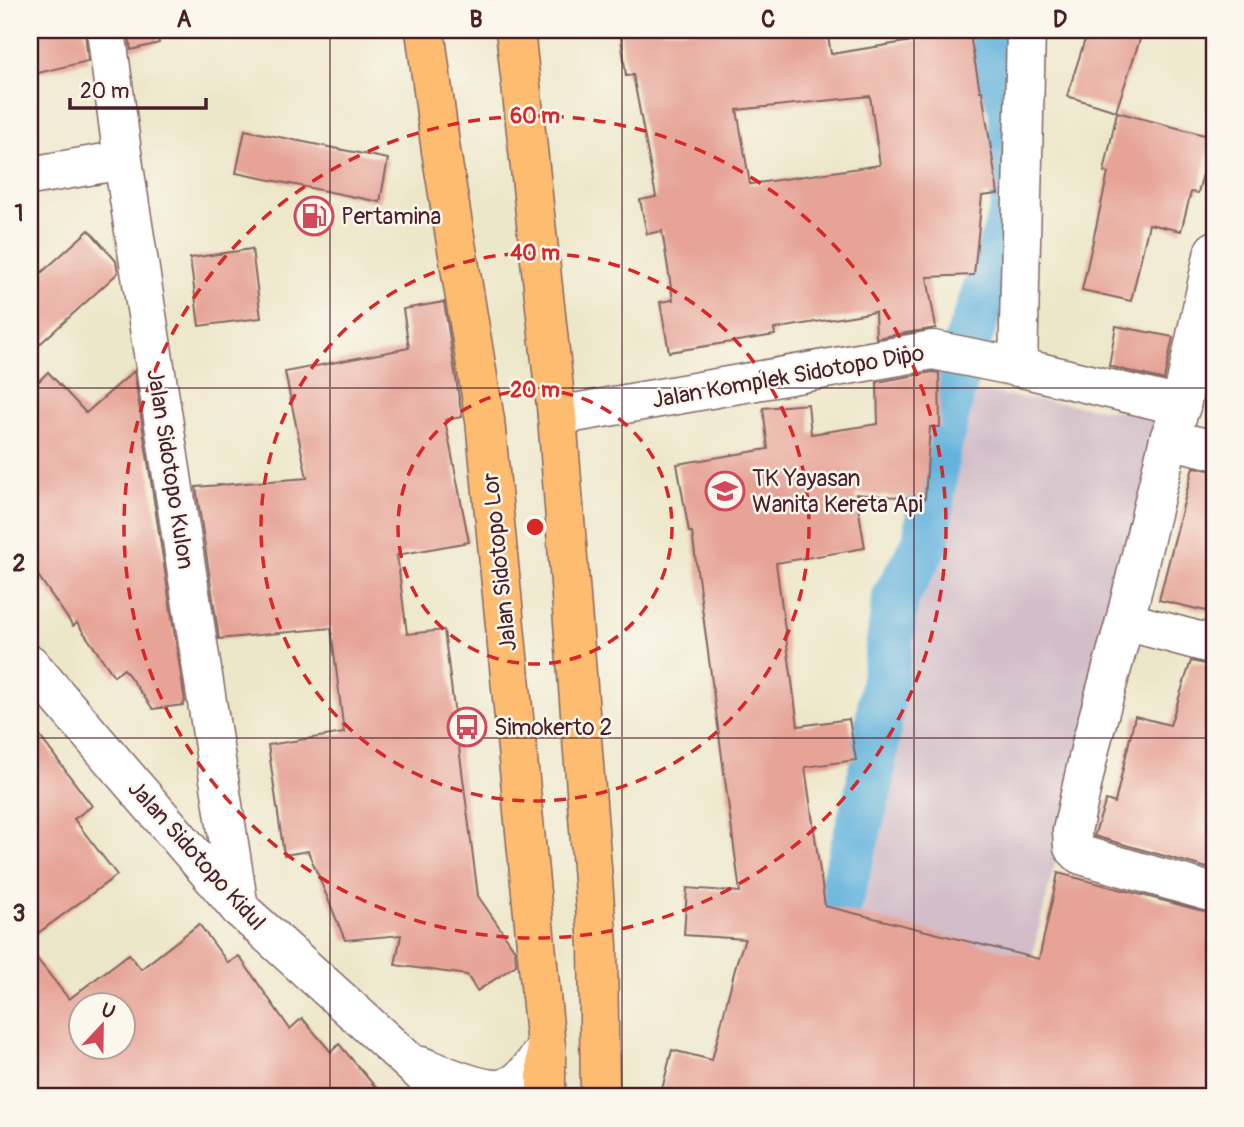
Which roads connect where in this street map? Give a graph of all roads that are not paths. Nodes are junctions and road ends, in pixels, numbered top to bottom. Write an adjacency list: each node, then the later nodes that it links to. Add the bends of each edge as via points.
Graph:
1 (106, 30): 5 (street, Jalan Sidotopo Kulon)
2 (425, 30): 17 (highway, Jalan Sidotopo Lor, via 485,420)
3 (514, 30): 9 (highway)
4 (1026, 30): 8 (street)
5 (124, 160): 6 (street); 16 (street, Jalan Sidotopo Kulon)
6 (30, 176)
7 (1214, 251): 10 (street)
8 (1005, 364): 9 (street, Jalan Komplek Sidotopo Dipo, via 933,350); 10 (street, Jalan Komplek Sidotopo Dipo)
9 (557, 416): 21 (highway, via 598,945)
10 (1175, 423): 11 (street, Jalan Komplek Sidotopo Dipo); 12 (street)
11 (1214, 450)
12 (1125, 621): 13 (street); 15 (street, via 1092,740 1072,831 1073,848 1082,855)
13 (1214, 645)
14 (30, 664): 16 (street, Jalan Sidotopo Kidul)
15 (1214, 893)
16 (239, 908): 18 (street, Jalan Sidotopo Kidul)
17 (546, 1047): 18 (street, Jalan Sidotopo Kidul, via 507,1088 488,1088); 20 (highway, Jalan Sidotopo Lor)
18 (409, 1062): 19 (street, Jalan Sidotopo Kidul)
19 (448, 1097)
20 (546, 1097)
21 (600, 1097)

